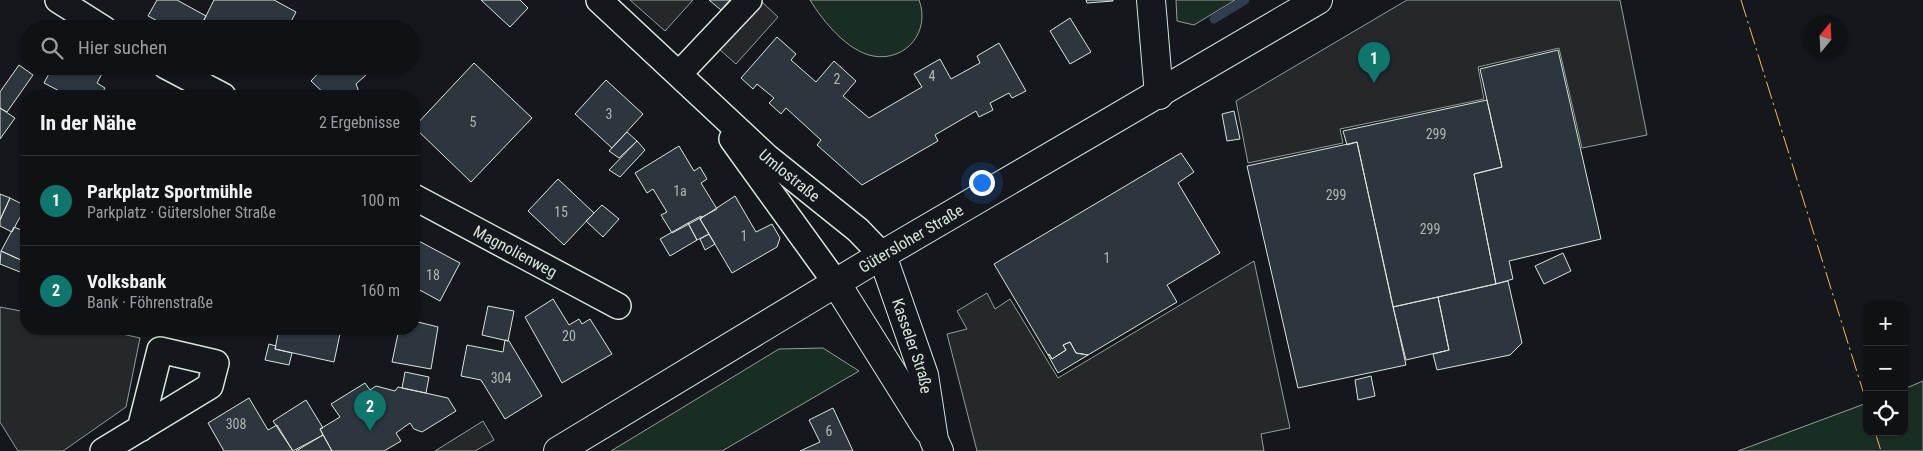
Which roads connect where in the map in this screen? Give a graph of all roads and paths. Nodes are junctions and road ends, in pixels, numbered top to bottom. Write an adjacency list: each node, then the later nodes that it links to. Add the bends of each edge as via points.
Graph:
1 (58, 0): 6 (street)
2 (599, 0): 7 (street, Umlostraße)
3 (749, 0): 7 (street)
4 (1151, 0): 11 (main road)
5 (1318, 0): 11 (main road, Gütersloher Straße)
6 (90, 20)
7 (679, 74): 10 (street, Umlostraße)
8 (183, 75): 9 (street)
9 (212, 90)
10 (698, 93): 13 (street, Umlostraße, via 767,157 858,230); 14 (street, Umlostraße)
11 (1159, 95): 13 (main road, Gütersloher Straße)
12 (420, 200): 15 (street, Magnolienweg)
13 (882, 255): 14 (main road, Gütersloher Straße); 17 (main road, Kasseler Straße, via 924,374)
14 (836, 282): 17 (main road, Kasseler Straße); 19 (main road, Gütersloher Straße)
15 (618, 306)
16 (140, 429): 18 (street)
17 (937, 445)
18 (103, 451)
19 (558, 451)

